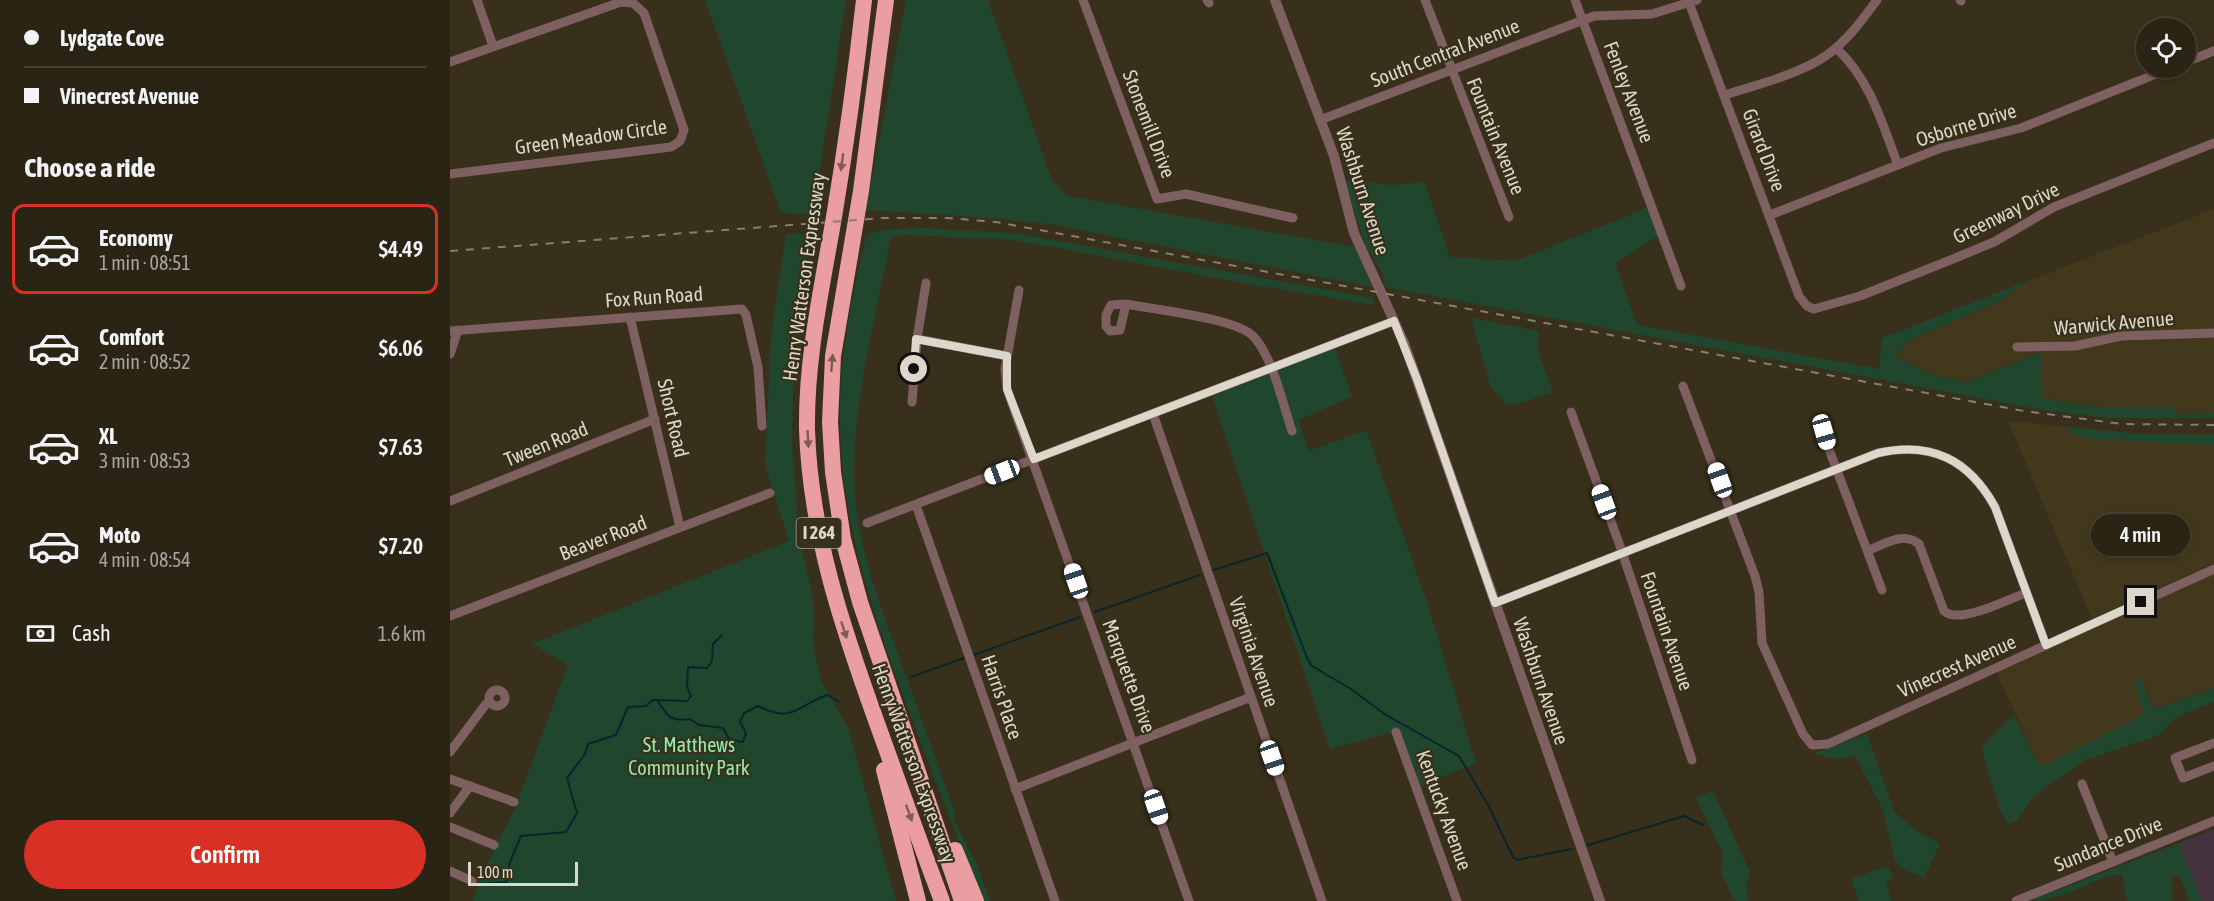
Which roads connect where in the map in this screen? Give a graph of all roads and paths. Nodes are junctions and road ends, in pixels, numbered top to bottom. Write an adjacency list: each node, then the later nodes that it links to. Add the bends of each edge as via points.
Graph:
1 (477, 0): 13 (street)
2 (854, 0): 22 (highway)
3 (864, 0): 22 (highway, Henry Watterson Expressway / I 264)
4 (886, 0): 23 (highway, Henry Watterson Expressway / I 264)
5 (897, 0): 23 (highway)
6 (1083, 0): 29 (street, Stonemill Drive, via 1157,199 1186,194)
7 (1275, 0): 21 (street, Washburn Avenue)
8 (1425, 0): 18 (street, Fountain Avenue)
9 (1575, 0): 12 (street, Fenley Avenue)
10 (1877, 0): 14 (street)
11 (1691, 1): 12 (street, South Central Avenue, via 1664,12 1607,14); 20 (street, Girard Drive)
12 (1583, 21): 18 (street, South Central Avenue); 31 (street, Fenley Avenue)
13 (493, 46): 17 (street, Green Meadow Circle); 26 (street, Green Meadow Circle, via 621,2 633,3 644,13 684,133 675,145 664,148)
14 (1836, 48): 20 (street, via 1807,65); 25 (street, via 1867,86)
15 (2214, 51): 16 (street)
16 (2196, 58)
17 (450, 62)
18 (1450, 70): 21 (street, South Central Avenue); 28 (street, Fountain Avenue)
19 (2145, 78): 25 (street, Osborne Drive, via 2021,128 1967,140)
20 (1724, 95): 27 (street, Girard Drive)
21 (1320, 120): 36 (street, Washburn Avenue, via 1334,156 1354,233)
22 (846, 133): 68 (highway, Henry Watterson Expressway / I 264, one-way to 68, via 810,373 807,428 815,515 828,575)
23 (868, 135): 69 (highway, Henry Watterson Expressway / I 264, one-way to 23, via 848,560 833,472 831,373)
24 (2214, 143): 34 (street, Greenway Drive, via 2054,207 1994,242 1953,259 1821,310)
25 (1898, 165): 27 (street, Osborne Drive)
26 (450, 174)
27 (1770, 214): 34 (street, Girard Drive, via 1799,296)
28 (1509, 217)
29 (1293, 218)
30 (926, 283): 39 (street)
31 (1681, 286)
32 (1019, 290): 42 (street, Marquette Drive)
33 (1126, 304): 43 (street, via 1245,329 1258,342)
34 (1812, 309)
35 (630, 317): 37 (street, Fox Run Road); 48 (street, Short Road); 50 (street, Fox Run Road, via 744,310 758,367)
36 (1394, 321): 43 (street); 65 (street, Washburn Avenue)
37 (454, 330): 41 (street)
38 (2214, 333): 40 (street, Warwick Avenue, via 2121,336 2075,346)
39 (916, 339): 42 (street); 45 (street)
40 (2017, 347)
41 (450, 354)
42 (1007, 356): 52 (street, Marquette Drive, via 1007,389)
43 (1271, 369): 47 (street); 51 (street)
44 (1683, 386): 57 (street)
45 (912, 402)
46 (1571, 412): 61 (street, Fountain Avenue)
47 (1153, 414): 52 (street); 70 (street, Virginia Avenue)
48 (655, 419): 55 (street, Tween Road); 59 (street, Short Road)
49 (1818, 420): 53 (street)
50 (762, 426)
51 (1292, 431)
52 (1034, 459): 56 (street); 73 (street, Marquette Drive)
53 (1836, 470): 57 (street); 60 (street); 64 (street, via 1895,450 1923,450 1956,462 1976,478 1991,499)
54 (770, 493): 59 (street, Beaver Road)
55 (450, 501)
56 (916, 505): 58 (street); 81 (street, Harris Place)
57 (1731, 512): 61 (street); 67 (street, Vinecrest Avenue, via 1757,584 1762,643 1803,734 1812,744 1828,744)
58 (867, 523)
59 (680, 527): 66 (street, Beaver Road)
60 (1869, 550): 63 (street); 64 (street, via 1899,538 1919,544 1944,611 1951,616 1963,616)
61 (1621, 554): 65 (street); 76 (street, Fountain Avenue)
62 (2214, 569): 67 (street, Vinecrest Avenue)
63 (1882, 590)
64 (2026, 593): 67 (street)
65 (1495, 603): 98 (street, Washburn Avenue)
66 (450, 616)
67 (2046, 645)
68 (861, 679): 90 (highway); 91 (highway, Henry Watterson Expressway / I 264, one-way to 91)
69 (889, 684): 92 (highway, Henry Watterson Expressway / I 264); 93 (highway)
70 (1251, 697): 73 (street); 96 (street, Virginia Avenue)
71 (490, 702): 75 (street)
72 (1396, 732): 97 (street, Kentucky Avenue)
73 (1134, 742): 81 (street); 95 (street, Marquette Drive)
74 (2214, 743): 77 (street, via 2175,758 2183,778)
75 (450, 752)
76 (1692, 760)
77 (2214, 766)
78 (450, 779): 80 (street)
79 (2082, 784): 87 (street)
80 (470, 786): 82 (street); 83 (street)
81 (1015, 789): 94 (street, Harris Place)
82 (514, 802)
83 (450, 813)
84 (2214, 821): 87 (street, Sundance Drive)
85 (450, 827): 86 (street)
86 (494, 845)
87 (2113, 862): 99 (street, Sundance Drive)
88 (450, 871): 89 (street)
89 (472, 881)
90 (918, 901)
91 (942, 901)
92 (962, 901)
93 (976, 901)
94 (1055, 901)
95 (1189, 901)
96 (1322, 901)
97 (1457, 901)
98 (1600, 901)
99 (2016, 901)

